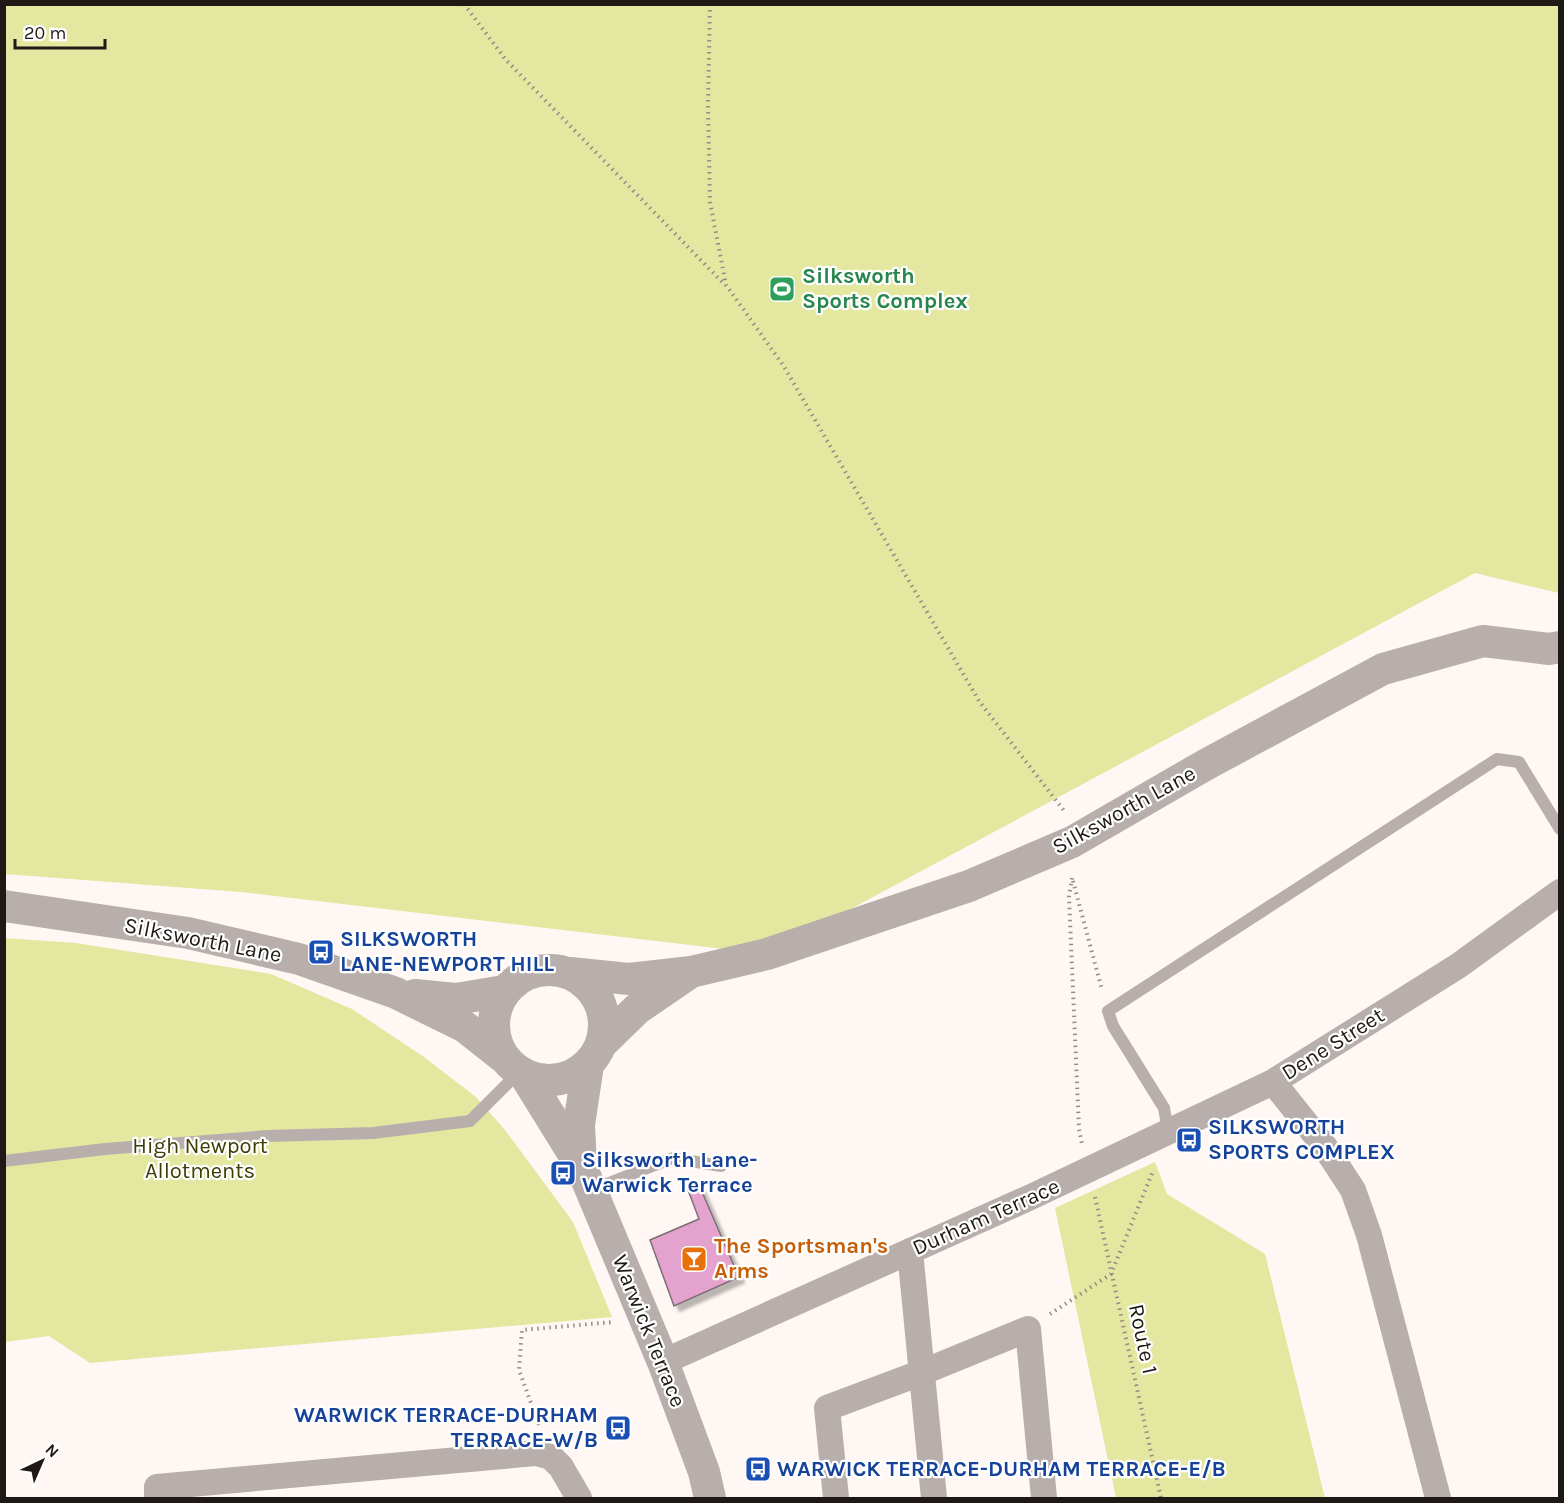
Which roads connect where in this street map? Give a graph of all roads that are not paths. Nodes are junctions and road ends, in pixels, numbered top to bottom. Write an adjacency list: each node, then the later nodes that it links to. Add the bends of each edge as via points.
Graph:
1 (1556, 652): 5 (street, Silksworth Lane, via 1483,641 1383,669 1062,846 969,886 767,954)
2 (1560, 829): 12 (lane, via 1519,762 1497,759 1108,1011 1113,1026 1164,1108)
3 (1560, 892): 11 (street, Dene Street, via 1458,966)
4 (4, 906): 8 (street, Silksworth Lane, via 188,933 299,959)
5 (691, 972): 6 (street, Silksworth Lane, via 629,979); 9 (street, Silksworth Lane, via 637,1009)
6 (570, 973): 7 (street, Silksworth Lane, via 553,969 535,971 518,978); 9 (street, via 588,986 600,1003 605,1024)
7 (504, 991): 8 (street, Silksworth Lane, via 456,999); 10 (street, via 494,1012 494,1035)
8 (396, 993): 10 (street, Silksworth Lane, via 465,1027)
9 (595, 1054): 10 (street, Silksworth Lane, via 568,1078 544,1081); 15 (street, Warwick Terrace, via 579,1125)
10 (516, 1068): 13 (lane, via 470,1121 373,1132 105,1149); 15 (street, Warwick Terrace)
11 (1273, 1082): 12 (street, Durham Terrace); 25 (street, Dene Street, via 1325,1147 1353,1190 1369,1235)
12 (1168, 1131): 16 (street, Durham Terrace)
13 (4, 1161)
14 (721, 1166): 15 (lane, via 673,1158)
15 (585, 1178): 17 (street, Warwick Terrace)
16 (910, 1251): 17 (street, Durham Terrace); 18 (street)
17 (663, 1362): 21 (street, Warwick Terrace)
18 (923, 1372): 22 (street, via 827,1408); 23 (street); 24 (street, via 1028,1329)
19 (157, 1498): 20 (street, via 157,1487 536,1453 551,1457 561,1467)
20 (579, 1498)
21 (710, 1498)
22 (836, 1498)
23 (934, 1498)
24 (1044, 1498)
25 (1438, 1498)

